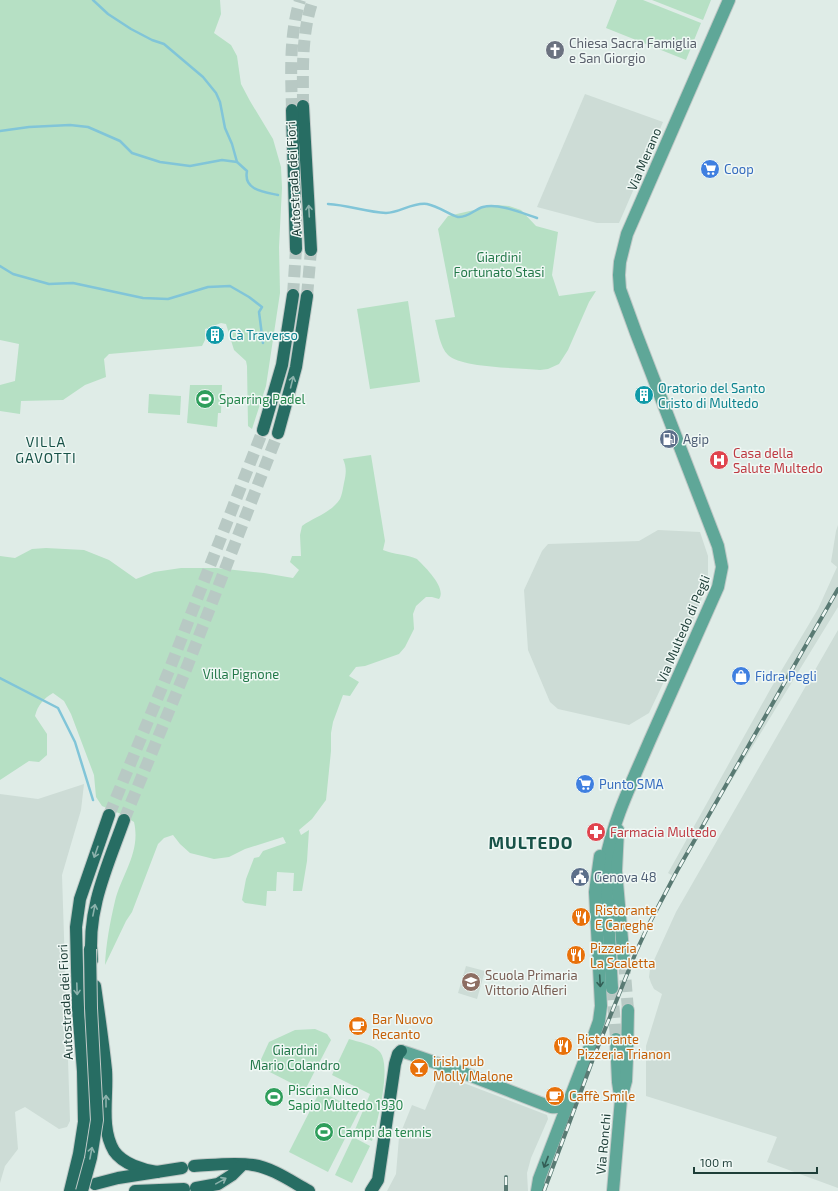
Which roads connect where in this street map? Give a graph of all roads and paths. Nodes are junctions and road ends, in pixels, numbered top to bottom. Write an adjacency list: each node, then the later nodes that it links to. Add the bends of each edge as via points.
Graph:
1 (729, 0): 6 (main road, Via Merano, via 627,234 619,279 620,289)
2 (296, 249): 3 (highway, Autostrada dei Fiori, one-way to 2, via 297,108)
3 (311, 250)
4 (293, 295): 7 (highway, via 282,365)
5 (308, 296): 8 (highway, one-way to 5, via 296,367)
6 (636, 333): 11 (main road, Via Multedo di Pegli, via 718,546 722,567 718,588)
7 (263, 430)
8 (278, 433)
9 (109, 815): 29 (highway, Autostrada dei Fiori, one-way to 29, via 80,899 76,927 84,1122)
10 (124, 820): 15 (highway, Autostrada dei Fiori, one-way to 10, via 95,905)
11 (617, 821): 12 (main road, Via Multedo di Pegli, via 605,863); 13 (main road, Via Multedo di Pegli, via 604,842 599,858 595,892); 14 (main road, Via Multedo di Pegli, via 616,871)
12 (608, 907): 13 (main road, via 604,906); 14 (main road, Via Multedo di Pegli, via 613,911 616,934); 17 (main road)
13 (596, 914): 21 (main road, Via Multedo di Pegli, one-way to 21, via 601,1006 599,1021)
14 (622, 945): 16 (main road, Via Multedo di Pegli)
15 (90, 949): 28 (highway, one-way to 15, bridge, via 131,1164 115,1152 108,1139 106,1072); 34 (highway, Autostrada dei Fiori, one-way to 15, bridge, via 97,1120)
16 (624, 962)
17 (612, 988)
18 (628, 1010): 22 (main road, Via Ronchi, via 628,1058)
19 (616, 1039): 22 (main road, Via Ronchi)
20 (401, 1051): 23 (main road); 37 (highway, via 396,1064 378,1180)
21 (572, 1095): 23 (main road, via 559,1108); 24 (main road, Via Multedo di Pegli)
22 (621, 1099): 39 (main road, Via Ronchi)
23 (551, 1108): 24 (main road, via 558,1114)
24 (556, 1134): 38 (main road, one-way to 38)
25 (242, 1165): 26 (highway); 35 (highway, one-way to 25, via 218,1184); 36 (highway, via 267,1169)
26 (194, 1166)
27 (182, 1168): 28 (highway)
28 (157, 1172): 30 (highway)
29 (75, 1174): 32 (highway); 33 (highway, Autostrada dei Fiori)
30 (118, 1178): 31 (highway); 35 (highway)
31 (95, 1184)
32 (66, 1191)
33 (70, 1191)
34 (82, 1191)
35 (138, 1191)
36 (310, 1191)
37 (371, 1191)
38 (537, 1191)
39 (613, 1191)

